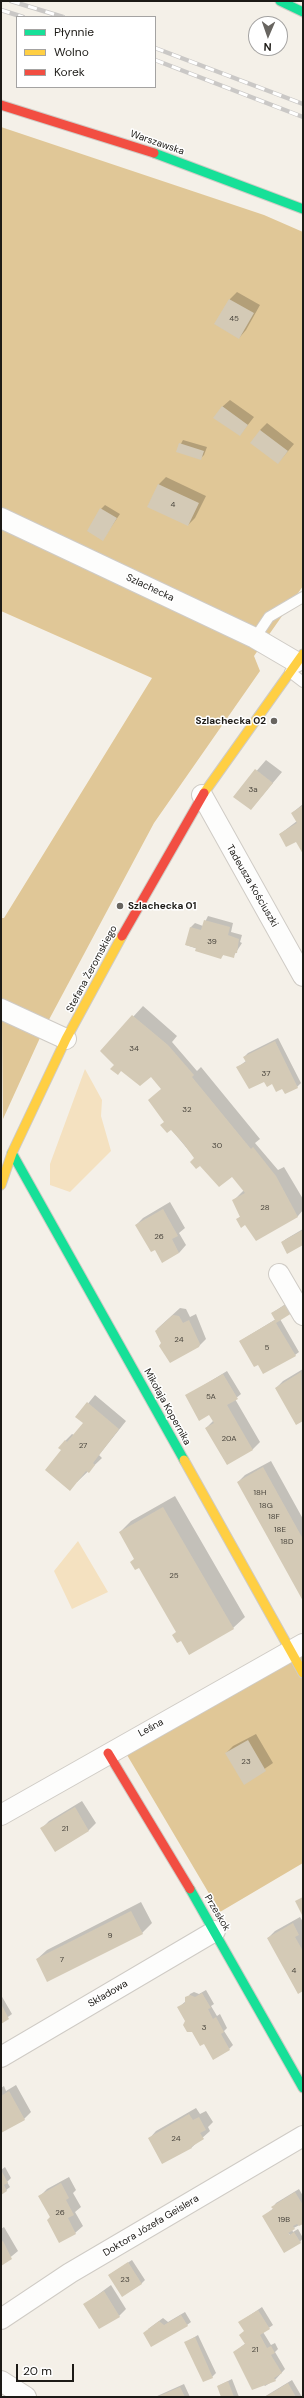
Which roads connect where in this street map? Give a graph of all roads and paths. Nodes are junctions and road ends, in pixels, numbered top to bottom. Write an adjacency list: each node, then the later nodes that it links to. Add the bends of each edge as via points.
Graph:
1 (280, 1): 2 (street)
2 (303, 12)
3 (1, 105): 4 (street, Warszawska, via 162,155)
4 (303, 209)
5 (1, 518): 7 (street, Szlachecka)
6 (303, 597): 7 (lane, via 269,617)
7 (255, 638): 8 (street, Szlachecka)
8 (296, 663): 9 (lane); 10 (street, Stefana Żeromskiego)
9 (303, 682)
10 (202, 795): 11 (street, Tadeusza Kościuszki); 13 (street, Stefana Żeromskiego, via 160,866)
11 (303, 975)
12 (1, 1009): 13 (street)
13 (66, 1040): 14 (street, Stefana Żeromskiego)
14 (12, 1153): 15 (street, Stefana Żeromskiego); 18 (street, Mikołaja Kopernika)
15 (1, 1185)
16 (279, 1274): 17 (street)
17 (303, 1315)
18 (297, 1647): 19 (street, Mikołaja Kopernika); 20 (street, Leśna)
19 (303, 1673)
20 (108, 1753): 21 (street, Leśna); 22 (street, Przeskok)
21 (1, 1815)
22 (215, 1931): 23 (street, Składowa); 24 (street, Przeskok)
23 (1, 2057)
24 (303, 2088)
25 (303, 2136): 26 (street, Doktora Józefa Geislera, via 70,2273)
26 (1, 2319)
27 (1, 2381): 28 (street)
28 (26, 2397)

